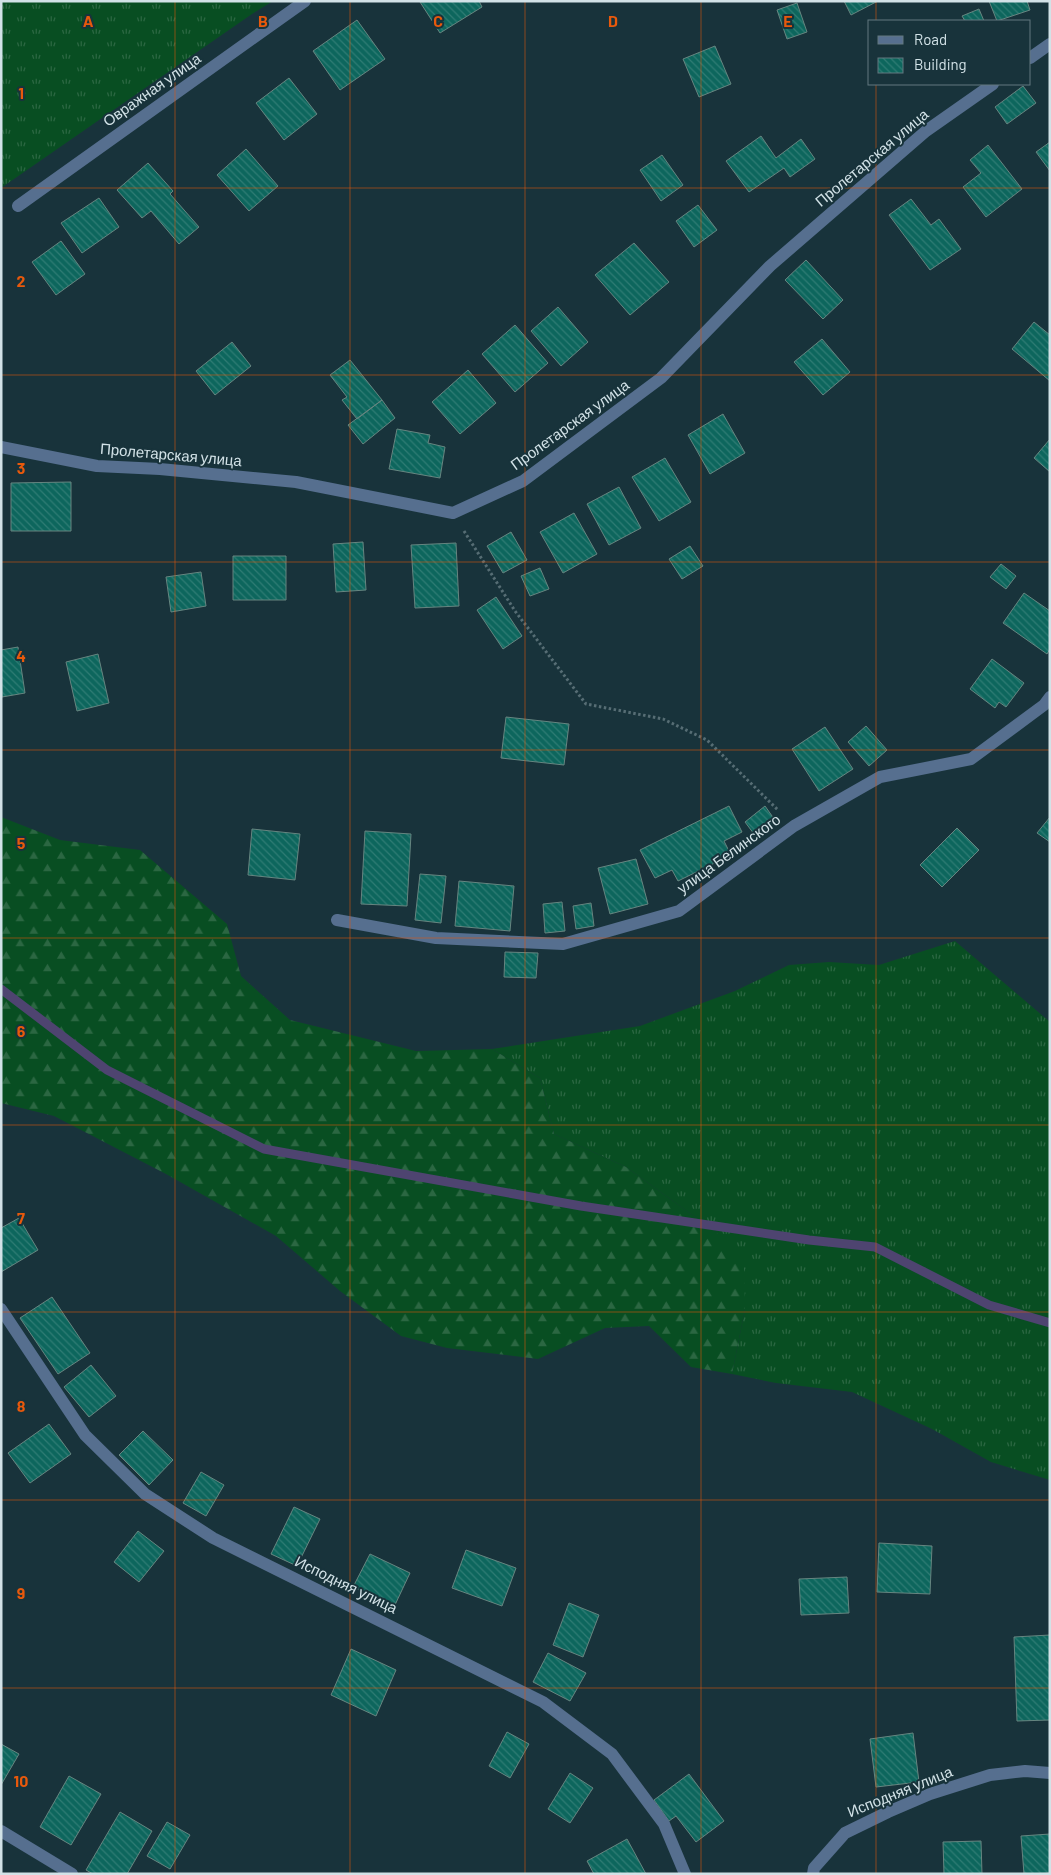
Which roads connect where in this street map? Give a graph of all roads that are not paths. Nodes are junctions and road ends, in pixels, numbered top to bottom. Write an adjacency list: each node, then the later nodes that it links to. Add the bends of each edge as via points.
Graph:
1 (305, 1): 5 (street, Овражная улица)
2 (1050, 44): 3 (street)
3 (1031, 57)
4 (992, 85): 6 (street, Пролетарская улица, via 926,131 770,266 661,378 523,481 454,513 296,482 97,466)
5 (18, 206)
6 (1, 447)
7 (1050, 696): 8 (street, улица Белинского, via 1044,705 971,759 880,777 794,826 679,911 562,944 436,938)
8 (337, 920)
9 (1, 1309): 13 (street, Исподняя улица, via 85,1435 145,1494 213,1538 543,1702 612,1754 664,1824)
10 (1050, 1773): 14 (street, Исподняя улица, via 1025,1771 990,1775 896,1808 845,1833 814,1868)
11 (1, 1831): 12 (street)
12 (72, 1874)
13 (684, 1874)
14 (813, 1874)

